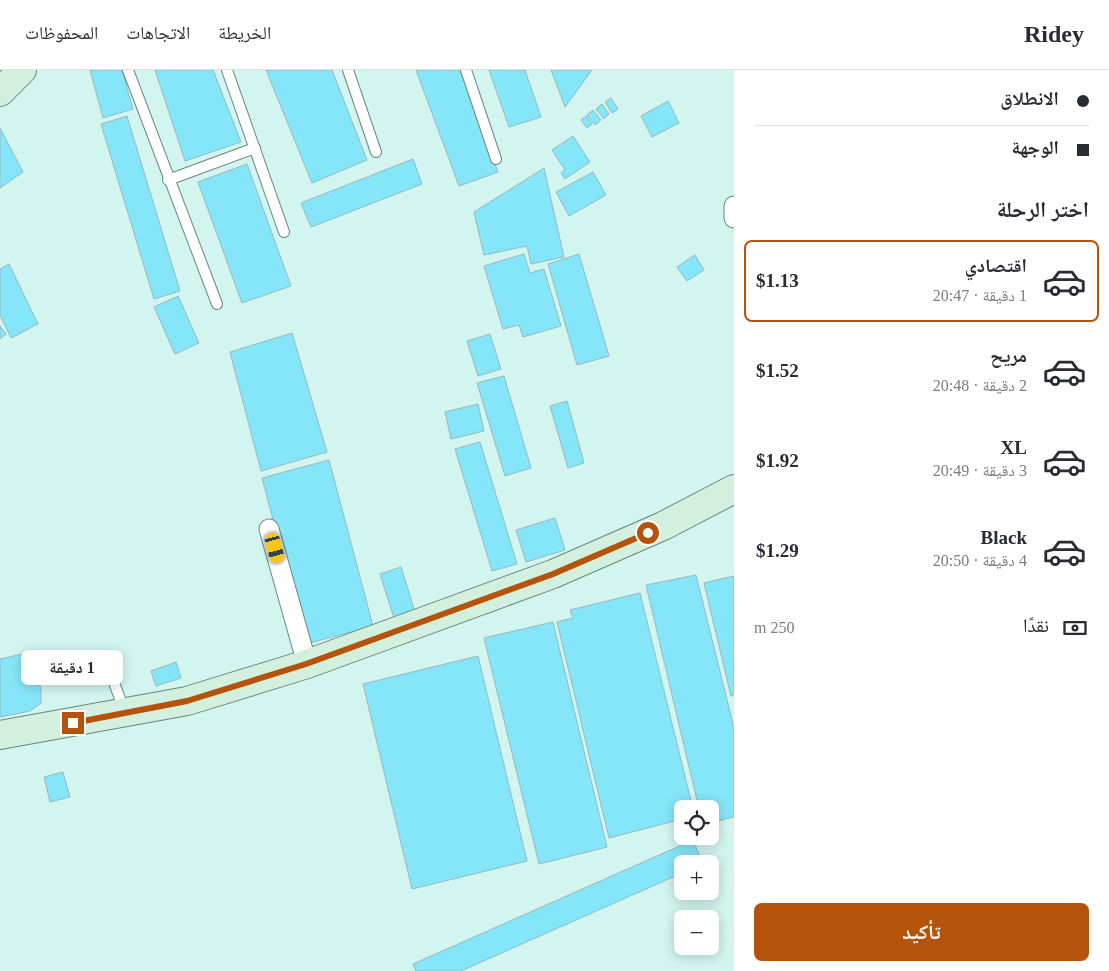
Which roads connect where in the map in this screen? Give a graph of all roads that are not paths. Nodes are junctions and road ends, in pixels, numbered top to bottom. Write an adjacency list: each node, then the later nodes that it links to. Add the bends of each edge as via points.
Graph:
1 (22, 70): 6 (street)
2 (128, 70): 10 (lane)
3 (227, 70): 7 (lane)
4 (348, 70): 8 (lane)
5 (466, 70): 9 (lane)
6 (0, 92)
7 (254, 148): 10 (lane); 13 (lane)
8 (376, 152)
9 (496, 159)
10 (168, 180): 14 (lane)
11 (734, 206): 12 (street)
12 (734, 218)
13 (284, 232)
14 (217, 304)
15 (734, 489): 17 (street, via 664,526 553,574)
16 (269, 529): 17 (street)
17 (306, 664): 19 (street, via 187,701)
18 (110, 672): 19 (lane)
19 (126, 713): 20 (street)
20 (0, 736)

